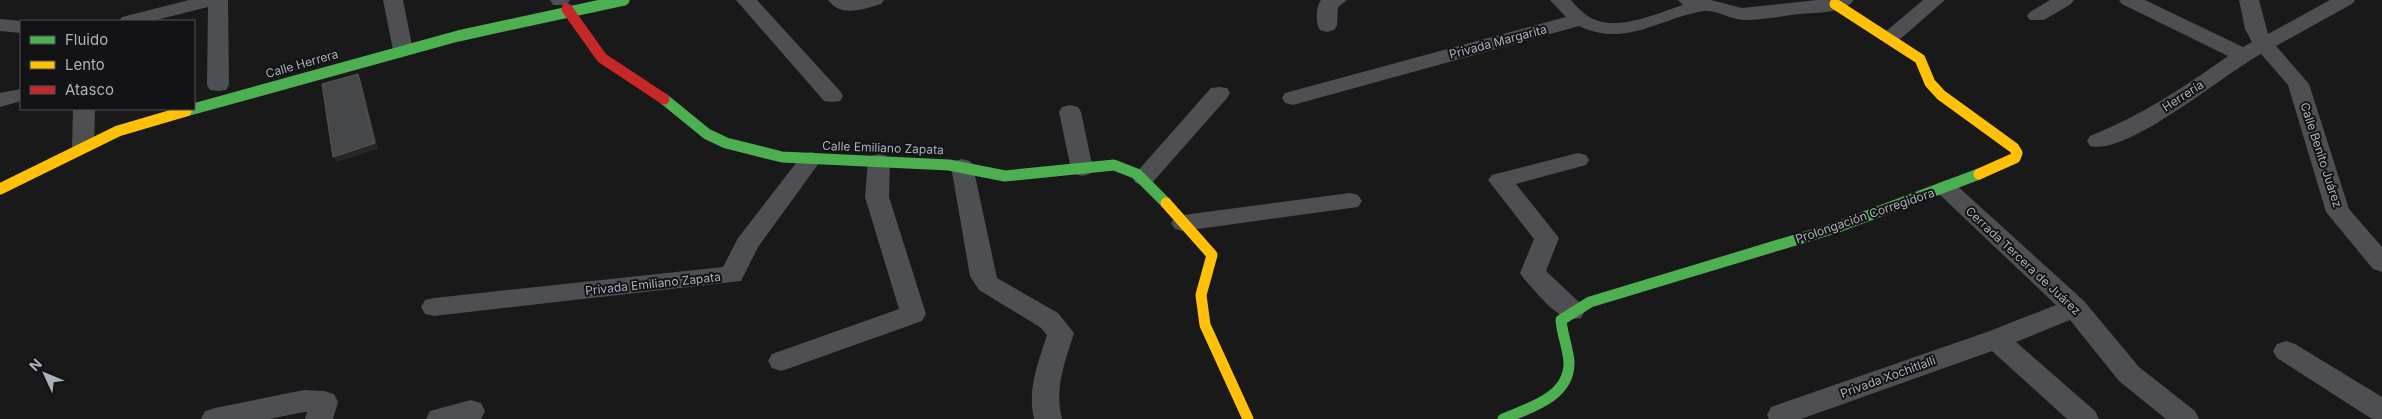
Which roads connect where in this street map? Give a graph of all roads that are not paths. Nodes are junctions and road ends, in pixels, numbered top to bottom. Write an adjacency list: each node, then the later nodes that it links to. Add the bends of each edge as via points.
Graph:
1 (212, 0): 21 (street)
2 (218, 0): 30 (street)
3 (393, 0): 28 (street)
4 (624, 0): 18 (street, Calle Herrera)
5 (746, 0): 32 (street)
6 (838, 0): 7 (street, via 845,5)
7 (874, 0)
8 (1337, 0): 24 (street, via 1328,4 1326,9)
9 (1560, 0): 22 (street)
10 (1761, 0): 19 (street)
11 (1935, 0): 26 (street)
12 (2064, 0): 20 (street)
13 (2129, 0): 29 (street)
14 (2249, 0): 27 (street, via 2255,29)
15 (2345, 0): 27 (street)
16 (1695, 2): 19 (street, Prolongación Corregidora, via 1742,14); 22 (street, via 1632,25 1610,29 1596,28)
17 (1840, 2): 19 (street, Prolongación Corregidora); 26 (street, Prolongación Corregidora)
18 (563, 3): 28 (street, Calle Herrera); 40 (street, Calle Emiliano Zapata, via 602,58 656,92 707,134 726,143 761,152)
19 (1782, 11)
20 (2037, 16)
21 (133, 20)
22 (1578, 20): 33 (street, Privada Margarita)
23 (0, 25): 25 (street)
24 (1327, 26)
25 (20, 27)
26 (1891, 38): 47 (street, Prolongación Corregidora, via 1920,59 1926,66 1930,84 1942,95 2017,153 2010,161)
27 (2264, 45): 29 (street, Herrería); 50 (street, Calle Benito Juárez, via 2298,84 2338,212)
28 (403, 50): 34 (street, Calle Herrera)
29 (2243, 55): 38 (street, Herrería, via 2137,126)
30 (218, 85)
31 (1219, 94): 45 (street)
32 (832, 96)
33 (1293, 98)
34 (195, 109)
35 (84, 110): 39 (street)
36 (192, 110): 39 (street, Calle Herrera, via 118,131)
37 (1070, 112): 44 (street)
38 (2098, 141)
39 (83, 146): 46 (street, Calle Herrera, via 27,178)
40 (811, 159): 42 (street, Calle Emiliano Zapata); 51 (street, Privada Emiliano Zapata, via 748,244 732,275)
41 (1578, 160): 53 (street, via 1500,180 1547,238 1533,273)
42 (879, 161): 43 (street, Calle Emiliano Zapata); 56 (street, via 877,197 913,314)
43 (962, 166): 44 (street, Calle Emiliano Zapata, via 1005,176); 63 (street, via 983,276 988,284 1049,320 1061,333 1044,396)
44 (1082, 169): 45 (street, Calle Emiliano Zapata, via 1124,166)
45 (1144, 178): 49 (street, Calle Emiliano Zapata)
46 (0, 188)
47 (1946, 188): 52 (street, Cerrada Tercera de Juárez); 53 (street, Prolongación Corregidora, via 1800,240 1590,302)
48 (1350, 201): 49 (street)
49 (1183, 223): 64 (street, Calle Emiliano Zapata, via 1212,255 1201,295 1205,324)
50 (2382, 263)
51 (434, 307)
52 (2075, 308): 54 (street, Privada Xochitlalli); 67 (street, Cerrada Tercera de Juárez, via 2129,374)
53 (1572, 311): 65 (street, via 1561,320 1560,330 1570,368 1567,382 1558,392)
54 (1996, 339): 59 (street, Privada Xochitlalli); 66 (street)
55 (2286, 351): 58 (street)
56 (781, 361)
57 (470, 411): 62 (street)
58 (2382, 411)
59 (1782, 415)
60 (215, 419): 61 (street, via 304,401 324,402)
61 (319, 419)
62 (440, 419)
63 (1048, 419)
64 (1248, 419)
65 (1503, 419)
66 (2085, 419)
67 (2185, 419)

